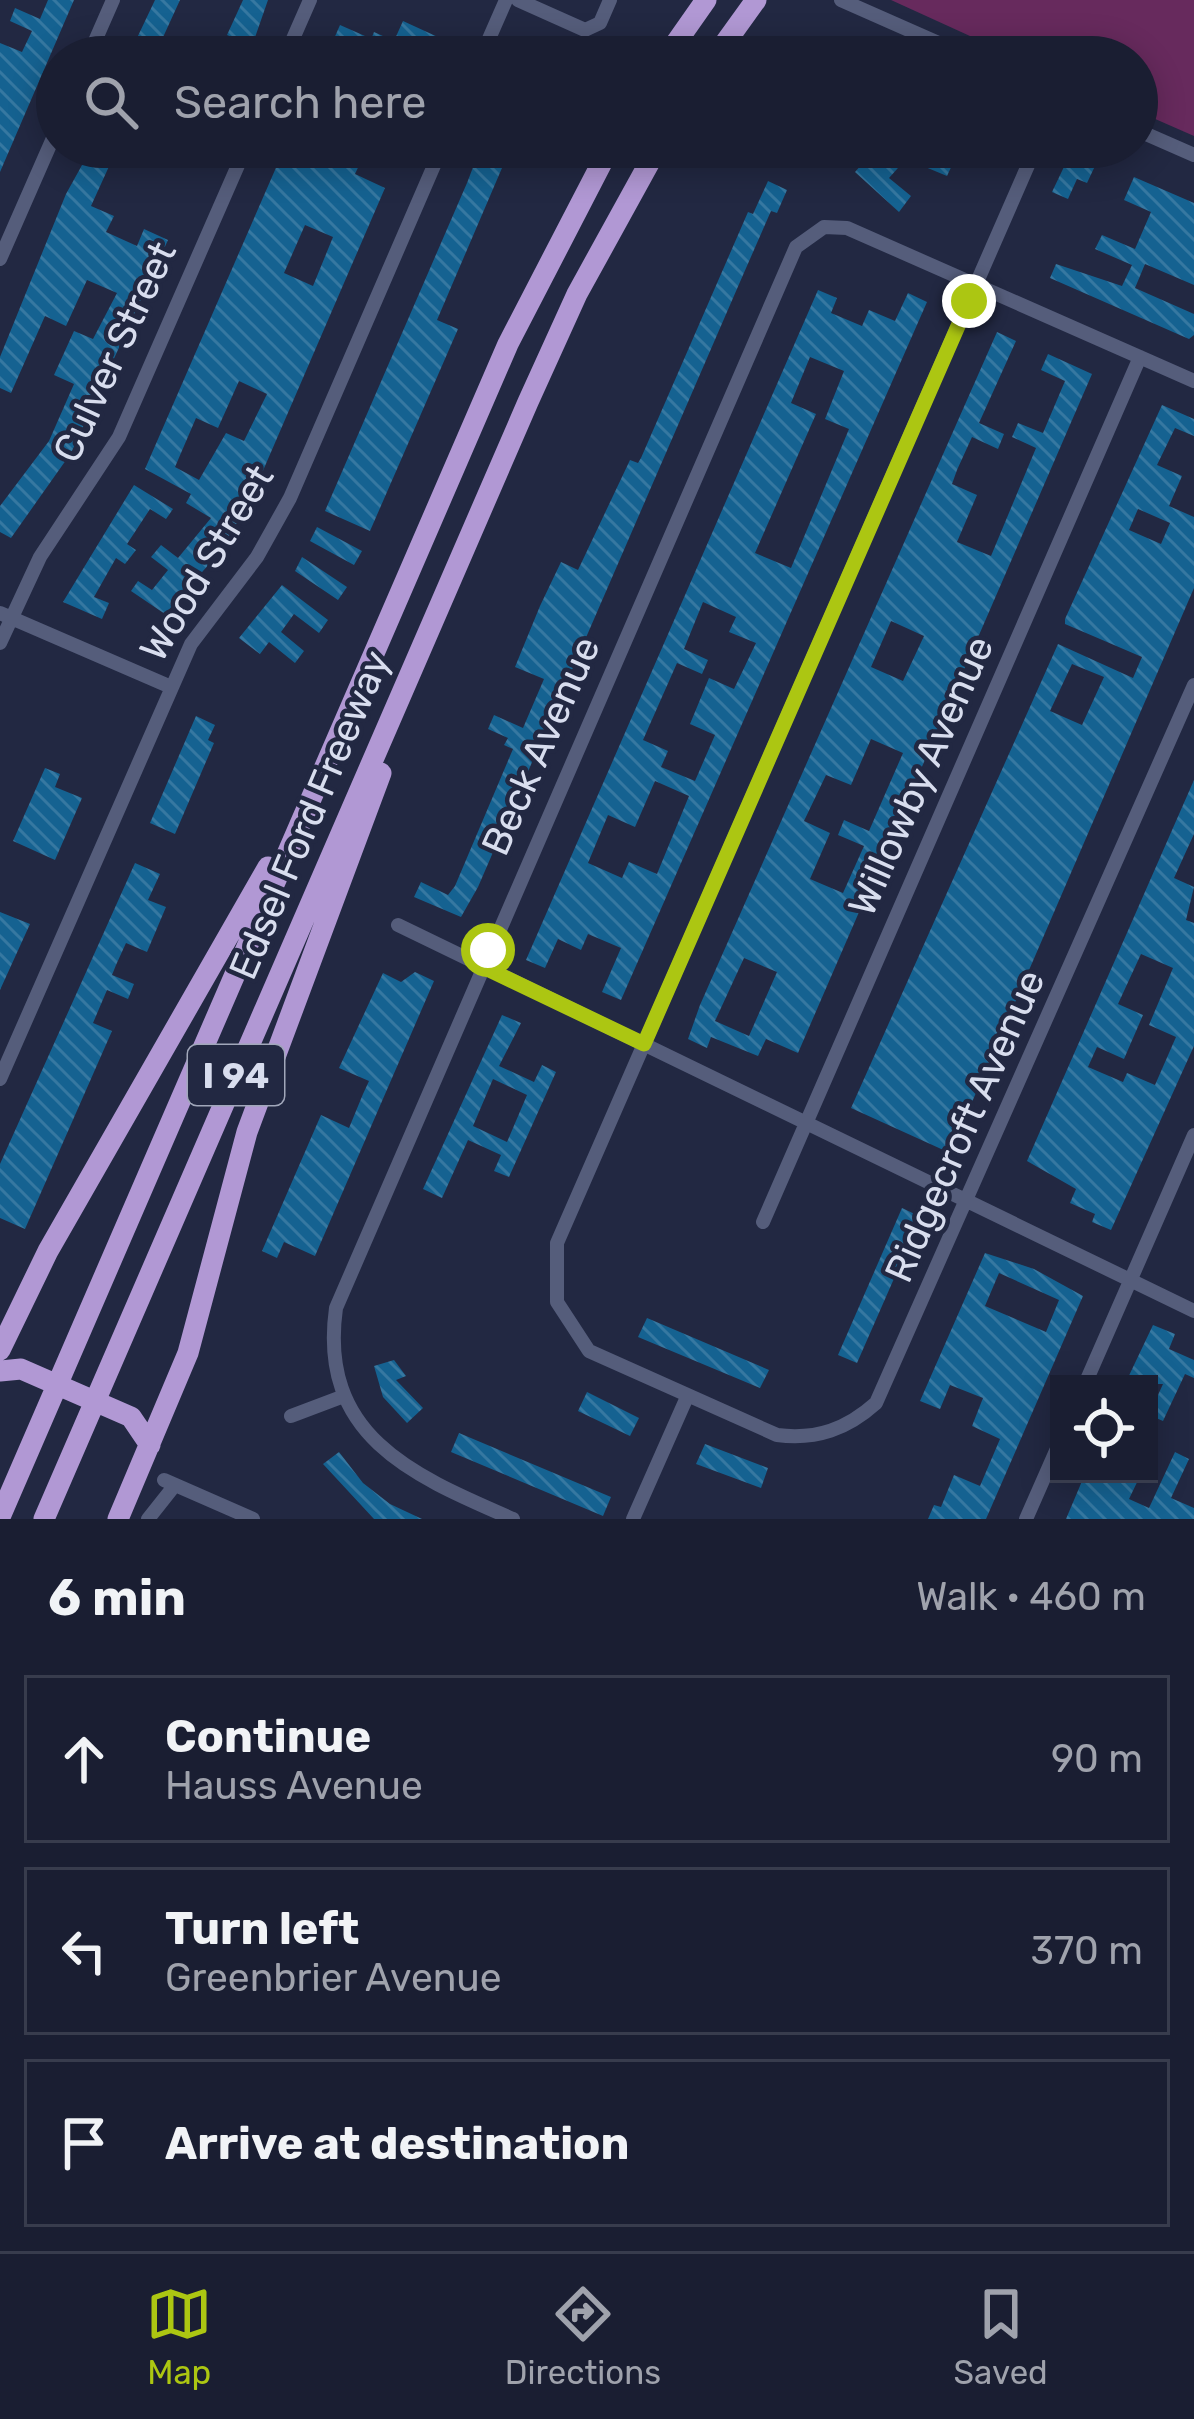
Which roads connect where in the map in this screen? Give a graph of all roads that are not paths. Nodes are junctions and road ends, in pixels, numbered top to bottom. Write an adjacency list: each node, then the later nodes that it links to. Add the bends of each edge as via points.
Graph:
1 (113, 0): 10 (street)
2 (310, 0): 11 (street)
3 (506, 0): 12 (street)
4 (518, 0): 5 (street, via 591,29)
5 (610, 0)
6 (706, 0): 13 (highway)
7 (757, 0): 14 (highway)
8 (841, 0): 9 (street)
9 (863, 4): 15 (street)
10 (97, 36)
11 (295, 36)
12 (491, 36)
13 (681, 36)
14 (730, 36)
15 (928, 36)
16 (1158, 139): 17 (street)
17 (1194, 155)
18 (40, 168): 24 (street)
19 (237, 168): 28 (street, Culver Street, via 119,437)
20 (433, 168): 32 (street, Wood Street, via 290,498)
21 (599, 168): 33 (highway, Edsel Ford Freeway / I 94, via 508,344)
22 (646, 168): 29 (highway, Edsel Ford Freeway / I 94, via 577,294)
23 (1027, 168): 25 (street, Ridgecroft Avenue)
24 (0, 259)
25 (976, 284): 26 (street, Beck Avenue); 35 (street, Beck Avenue, via 848,228 824,227 796,247); 36 (street, Ridgecroft Avenue)
26 (1140, 357): 27 (street, Beck Avenue); 38 (street, Willowby Avenue)
27 (1194, 381)
28 (6, 615): 30 (street, Culver Street); 32 (street)
29 (429, 630): 50 (highway, via 247,1132 202,1309); 54 (highway, Edsel Ford Freeway / I 94)
30 (0, 644)
31 (1194, 685): 40 (street, Ridgecroft Avenue)
32 (171, 687): 37 (street, Wood Street)
33 (344, 723): 44 (highway); 53 (highway, Edsel Ford Freeway / I 94)
34 (398, 925): 35 (street)
35 (481, 966): 36 (street); 47 (street, Beck Avenue, via 340,1292 334,1337)
36 (644, 1044): 38 (street); 48 (street, Ridgecroft Avenue, via 557,1243 554,1286 562,1315 589,1351)
37 (0, 1079)
38 (806, 1122): 40 (street); 41 (street, Willowby Avenue)
39 (1194, 1135): 42 (street)
40 (969, 1201): 42 (street); 48 (street, Ridgecroft Avenue, via 888,1385 851,1422 820,1435 777,1435)
41 (763, 1222)
42 (1131, 1281): 43 (street); 46 (street)
43 (1194, 1312)
44 (0, 1351)
45 (10, 1370): 50 (highway, via 131,1417)
46 (1089, 1375)
47 (344, 1396): 49 (street); 58 (street, Beck Avenue, via 393,1460)
48 (687, 1397): 59 (street)
49 (291, 1416)
50 (150, 1445): 55 (highway)
51 (1050, 1464): 60 (street)
52 (228, 1514): 56 (street, via 170,1482); 57 (street)
53 (0, 1517)
54 (44, 1519)
55 (118, 1519)
56 (148, 1519)
57 (253, 1519)
58 (513, 1519)
59 (633, 1519)
60 (1026, 1519)

